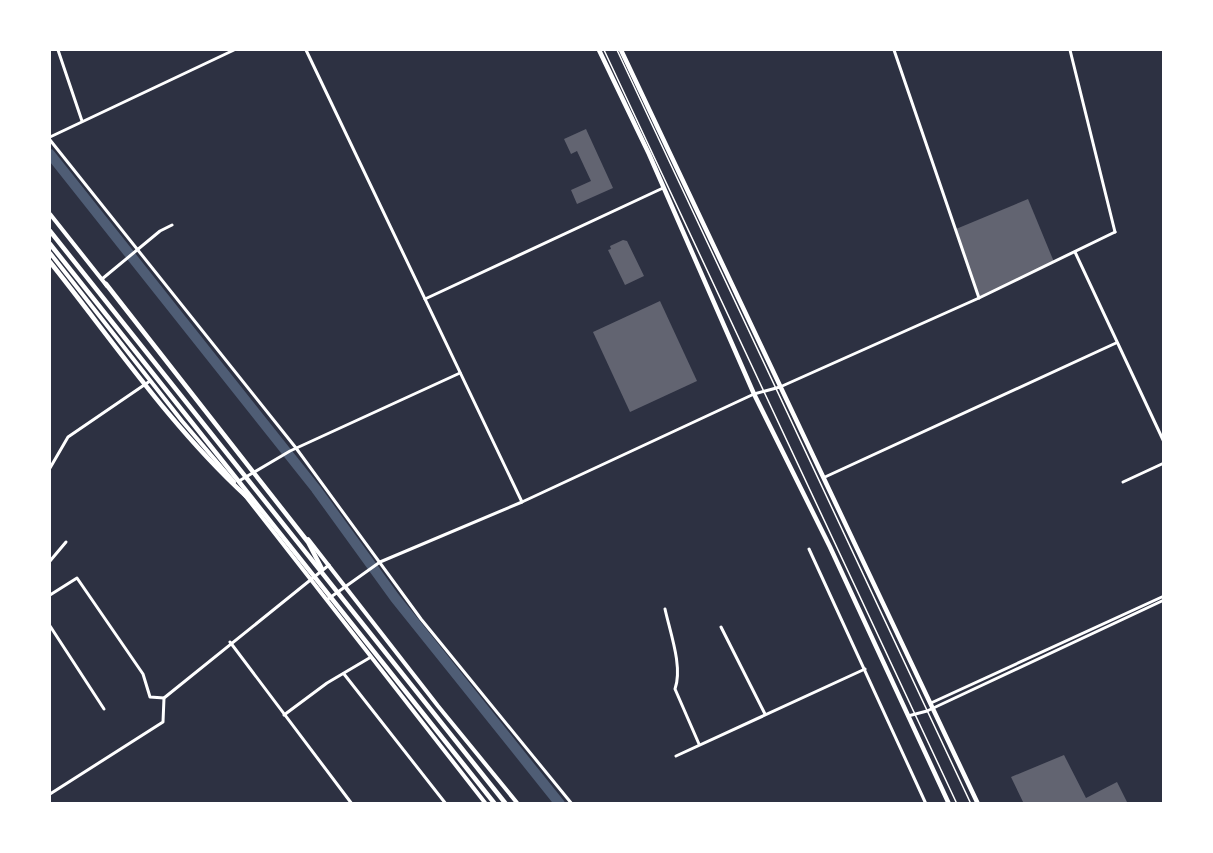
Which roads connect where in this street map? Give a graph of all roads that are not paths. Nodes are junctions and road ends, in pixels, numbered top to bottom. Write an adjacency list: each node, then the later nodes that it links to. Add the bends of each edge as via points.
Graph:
1 (58, 50): 9 (street)
2 (234, 50): 8 (street)
3 (306, 50): 23 (street)
4 (602, 50): 11 (main road); 28 (lane)
5 (619, 50): 27 (main road)
6 (894, 50): 22 (street)
7 (1070, 50): 17 (street, via 1115,232)
8 (229, 51): 9 (street)
9 (82, 121): 10 (street)
10 (50, 138): 16 (street)
11 (664, 187): 23 (street); 29 (main road)
12 (50, 214): 20 (main road)
13 (172, 225): 16 (street)
14 (50, 231): 45 (main road)
15 (50, 244): 39 (main road)
16 (136, 251): 20 (street); 31 (street)
17 (1075, 252): 22 (street); 24 (street)
18 (50, 253): 26 (main road)
19 (50, 261): 39 (main road, via 182,430)
20 (102, 279): 21 (main road)
21 (106, 284): 34 (main road); 45 (main road, via 308,542)
22 (979, 298): 27 (street)
23 (425, 299): 25 (street)
24 (1116, 343): 30 (street); 35 (street)
25 (460, 373): 31 (street); 38 (street)
26 (150, 381): 33 (street, via 68,437); 37 (main road)
27 (778, 387): 28 (street); 35 (main road); 62 (lane)
28 (764, 391): 29 (street); 65 (lane)
29 (754, 394): 38 (street); 66 (main road)
30 (1164, 442)
31 (296, 448): 34 (street); 43 (street)
32 (1164, 463): 36 (street)
33 (50, 468)
34 (254, 471): 37 (street); 44 (main road)
35 (825, 477): 60 (main road)
36 (1123, 482)
37 (235, 483): 46 (main road)
38 (522, 502): 43 (street)
39 (257, 506): 73 (main road)
40 (66, 542): 42 (street)
41 (809, 549): 57 (street)
42 (50, 561)
43 (379, 563): 47 (street); 76 (street)
44 (329, 565): 46 (street); 47 (main road)
45 (323, 572): 74 (main road)
46 (312, 578): 50 (main road); 55 (street)
47 (345, 586): 50 (street); 75 (main road)
48 (50, 595): 59 (street, via 76,578 143,674 150,697)
49 (1164, 596): 60 (street)
50 (328, 599): 56 (main road)
51 (1164, 600): 60 (street)
52 (665, 609): 67 (street, via 678,681 675,689)
53 (50, 626): 61 (street)
54 (721, 627): 63 (street)
55 (230, 642): 59 (street); 64 (street)
56 (372, 656): 58 (street); 72 (main road)
57 (865, 669): 63 (street); 77 (street)
58 (344, 674): 64 (street); 71 (street)
59 (164, 698): 69 (street, via 163,722)
60 (932, 705): 62 (street); 81 (main road)
61 (105, 709)
62 (927, 711): 65 (street); 80 (lane)
63 (765, 714): 67 (street)
64 (284, 715): 70 (street)
65 (916, 715): 66 (street); 79 (lane)
66 (908, 716): 78 (main road)
67 (699, 744): 68 (street)
68 (676, 756)
69 (50, 794)
70 (352, 804)
71 (446, 804)
72 (486, 804)
73 (495, 804)
74 (506, 804)
75 (518, 804)
76 (572, 804)
77 (926, 804)
78 (949, 804)
79 (957, 804)
80 (971, 804)
81 (978, 804)

